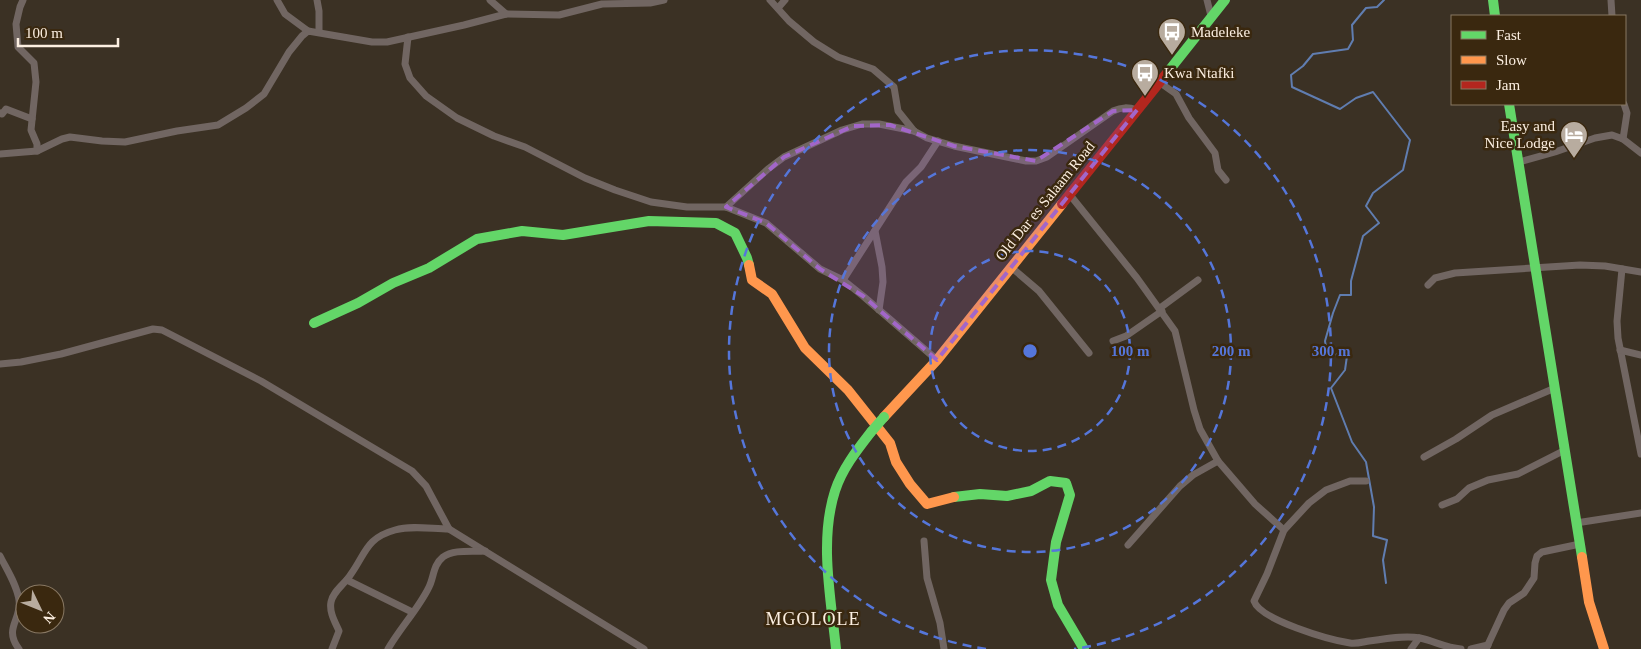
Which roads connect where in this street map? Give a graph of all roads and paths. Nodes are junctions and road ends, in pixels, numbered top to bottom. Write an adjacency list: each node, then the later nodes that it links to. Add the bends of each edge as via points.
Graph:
1 (23, 0): 27 (street, via 16,24 17,42 18,48 34,64 36,82)
2 (278, 0): 19 (street, via 285,14)
3 (316, 0): 20 (street)
4 (490, 0): 15 (street)
5 (664, 0): 13 (street)
6 (770, 0): 14 (street)
7 (785, 0): 14 (street)
8 (1207, 0): 18 (street)
9 (1225, 0): 18 (street, Old Dar es Salaam Road)
10 (1493, 0): 16 (street)
11 (1611, 0): 17 (street)
12 (602, 2): 13 (street); 15 (street, via 559,15)
13 (623, 2)
14 (778, 8): 28 (street, via 814,42 838,57 873,69 888,82 894,88 898,111)
15 (506, 14): 21 (street)
16 (1495, 15)
17 (1612, 15)
18 (1211, 16): 22 (street, Old Dar es Salaam Road)
19 (308, 31): 20 (street); 31 (street, via 289,52 264,94 218,125 125,142 70,137)
20 (319, 32): 21 (street, via 376,43)
21 (408, 37): 37 (street, via 405,64 410,78 430,100 464,122 525,147 585,178 651,202)
22 (1159, 82): 25 (street, Old Dar es Salaam Road); 35 (street, via 1176,94 1215,153 1218,170)
23 (1509, 105): 34 (street)
24 (1624, 105): 29 (street, via 1627,113)
25 (1137, 110): 30 (street, via 1128,107 1113,110 1047,157 1036,161); 36 (street, Old Dar es Salaam Road)
26 (0, 113): 27 (street, via 6,109)
27 (32, 119): 31 (street)
28 (914, 131): 30 (street); 37 (street, via 879,124 862,124 842,130 784,156)
29 (1623, 139): 32 (street); 34 (street, via 1604,135)
30 (938, 141): 38 (street, via 921,167 906,182)
31 (36, 151): 33 (street)
32 (1641, 153)
33 (0, 154)
34 (1519, 162): 40 (street)
35 (1226, 180)
36 (1070, 195): 39 (street, Old Dar es Salaam Road); 47 (street)
37 (726, 208): 43 (street, via 766,223 820,269)
38 (875, 231): 43 (street); 46 (street, via 883,282)
39 (1011, 267): 51 (street, via 1039,292); 53 (street, Old Dar es Salaam Road)
40 (1536, 268): 41 (street, via 1580,265); 45 (street, via 1455,272 1435,278); 55 (street)
41 (1622, 269): 42 (street); 50 (street, via 1617,321)
42 (1641, 272)
43 (843, 280): 46 (street)
44 (1198, 280): 47 (street)
45 (1428, 285)
46 (879, 310): 53 (street)
47 (1161, 310): 49 (street, via 1126,336); 59 (street, via 1178,341 1200,428)
48 (314, 323): 81 (street, via 429,268 477,239 522,231 563,235 650,221 716,223 735,233 747,258 752,280 772,294 805,348 854,398 890,443 896,462 927,504 980,494 1007,496 1031,491 1050,481 1066,484 1070,495 1051,571 1051,586 1061,614)
49 (1113, 341)
50 (1620, 350): 52 (street); 57 (street)
51 (1089, 353)
52 (1641, 355)
53 (937, 360): 79 (street, Old Dar es Salaam Road, bridge, via 871,432 835,490 830,512 829,564)
54 (0, 364): 64 (street, via 61,354 153,328 162,330 261,381 412,471 426,486)
55 (1555, 388): 56 (street); 58 (street, via 1492,415)
56 (1565, 450): 61 (street, via 1518,474 1469,488); 63 (street)
57 (1641, 454)
58 (1424, 457)
59 (1218, 462): 65 (street, via 1255,504); 68 (street, via 1180,486)
60 (1366, 481): 65 (street, via 1350,481 1326,490)
61 (1442, 505)
62 (1641, 513): 63 (street)
63 (1576, 523): 67 (street)
64 (449, 529): 69 (street); 71 (street, via 396,529 384,534 371,542)
65 (1284, 530): 73 (street, via 1254,601 1259,609 1296,628 1352,643)
66 (924, 541): 80 (street, via 927,578)
67 (1580, 544): 74 (street, via 1542,552 1537,556 1534,578 1524,593 1504,610); 85 (street, via 1589,602)
68 (1128, 545)
69 (485, 551): 72 (street, via 453,552 444,556); 78 (street)
70 (0, 556): 75 (street, via 19,598 12,634)
71 (347, 580): 72 (street); 76 (street, via 331,603 338,631)
72 (412, 612): 77 (street)
73 (1419, 638): 82 (street); 83 (street)
74 (1487, 647): 84 (street)
75 (19, 649)
76 (332, 649)
77 (388, 649)
78 (644, 649)
79 (836, 649)
80 (944, 649)
81 (1084, 649)
82 (1411, 649)
83 (1461, 649)
84 (1471, 649)
85 (1604, 649)

